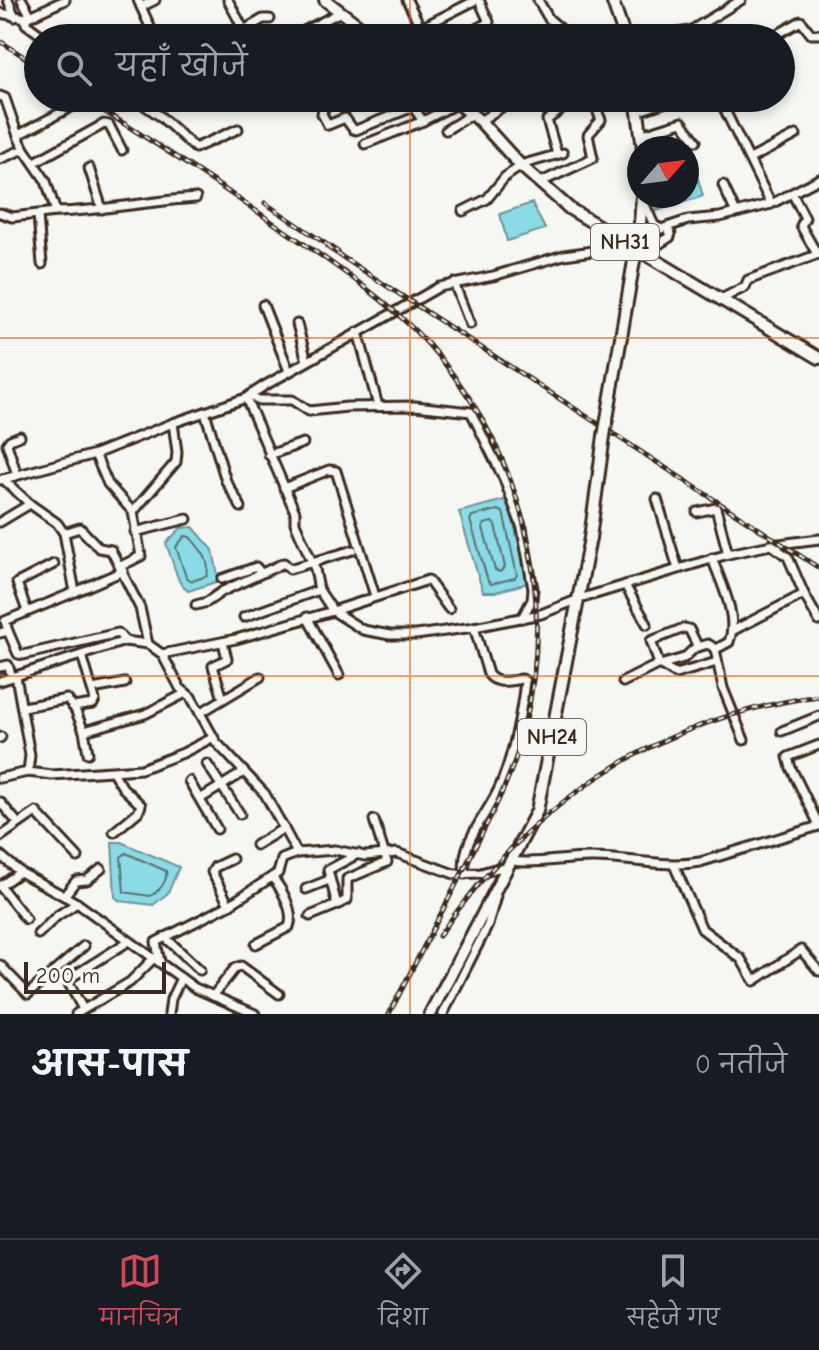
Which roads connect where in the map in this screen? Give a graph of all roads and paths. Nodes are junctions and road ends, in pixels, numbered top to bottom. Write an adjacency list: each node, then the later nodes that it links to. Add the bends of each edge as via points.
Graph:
1 (8, 0): 15 (street)
2 (22, 0): 16 (street)
3 (65, 0): 16 (street)
4 (155, 0): 12 (street)
5 (228, 0): 21 (street)
6 (325, 0): 13 (highway)
7 (408, 0): 25 (street)
8 (478, 0): 18 (street); 26 (street)
9 (538, 0): 27 (street)
10 (612, 0): 28 (highway)
11 (741, 0): 29 (street)
12 (140, 4): 20 (street)
13 (341, 12): 23 (street); 24 (highway)
14 (0, 13): 15 (street)
15 (15, 17): 16 (street)
16 (28, 17): 19 (street)
17 (270, 19): 22 (street)
18 (487, 23)
19 (26, 24)
20 (149, 24)
21 (241, 24)
22 (257, 24)
23 (317, 24)
24 (357, 24)
25 (419, 24)
26 (429, 24)
27 (555, 24)
28 (620, 24)
29 (707, 24)
30 (795, 24): 31 (street, via 801,21 812,35)
31 (819, 34)
32 (0, 96): 51 (street)
33 (62, 112): 51 (street)
34 (154, 112): 47 (street, via 195,148)
35 (322, 112): 36 (street, via 328,125 345,118 356,130)
36 (397, 112)
37 (417, 112): 46 (street)
38 (437, 112): 46 (street)
39 (470, 112): 45 (highway, NH31)
40 (490, 112): 45 (street)
41 (557, 112): 59 (street, via 547,122 560,154)
42 (598, 112): 62 (street, via 601,120 588,136 593,158)
43 (639, 112): 49 (highway)
44 (726, 112): 57 (street)
45 (476, 117): 48 (street); 59 (highway, NH31)
46 (423, 121): 53 (street)
47 (238, 129)
48 (446, 130)
49 (643, 134): 52 (street, via 682,122)
50 (796, 135): 57 (street)
51 (18, 136): 54 (street)
52 (692, 136)
53 (365, 144)
54 (24, 149): 56 (street); 58 (street)
55 (122, 150): 58 (street, via 104,124)
56 (0, 159)
57 (750, 159): 66 (street)
58 (35, 162): 71 (street)
59 (521, 166): 62 (highway, NH31); 70 (street, via 487,199)
60 (89, 168): 69 (street)
61 (819, 179): 64 (street)
62 (539, 183): 76 (highway, NH31)
63 (723, 185): 73 (street)
64 (792, 193): 66 (street); 77 (street, via 805,218 801,226)
65 (196, 198): 69 (street)
66 (771, 204): 73 (street)
67 (641, 208): 76 (highway, NH24, bridge)
68 (647, 208): 75 (street, via 657,228)
69 (102, 209): 71 (street)
70 (463, 211)
71 (56, 212): 74 (street)
72 (0, 213): 74 (street)
73 (736, 213): 75 (street)
74 (38, 215): 78 (street)
75 (667, 228): 76 (street, via 670,237)
76 (637, 251): 79 (street, via 564,255); 80 (highway, NH31); 124 (highway, NH24, bridge)
77 (818, 254): 80 (street, via 748,280)
78 (42, 264)
79 (454, 283): 83 (street); 84 (street)
80 (721, 299): 85 (highway, NH31)
81 (263, 305): 87 (street)
82 (297, 324): 86 (street)
83 (470, 324)
84 (358, 332): 86 (street); 89 (street)
85 (819, 358)
86 (307, 361): 87 (street)
87 (289, 371): 88 (street)
88 (248, 397): 89 (street, via 292,400 309,411); 90 (street); 95 (street)
89 (378, 406): 131 (street, via 464,409 474,415 522,528 533,589)
90 (205, 412): 91 (street); 101 (street, via 226,481)
91 (173, 423): 94 (street); 102 (street, via 176,462)
92 (20, 436): 96 (street, via 7,444)
93 (303, 443): 95 (street)
94 (95, 454): 96 (street); 102 (street, via 108,484)
95 (269, 455): 98 (street)
96 (17, 475): 97 (street)
97 (2, 479): 100 (street)
98 (284, 488): 113 (street); 123 (street, via 336,471)
99 (657, 499): 116 (street)
100 (30, 504): 105 (street); 107 (street)
101 (241, 507)
102 (133, 512): 106 (street)
103 (697, 512): 111 (street, via 715,507)
104 (187, 519): 106 (street)
105 (0, 522)
106 (135, 532): 115 (street, via 141,556)
107 (64, 533): 115 (street, via 84,530 99,548 111,550); 121 (street)
108 (819, 539): 109 (street)
109 (771, 545): 111 (street); 122 (street, via 788,557)
110 (353, 550): 113 (street)
111 (728, 554): 112 (street)
112 (712, 558): 116 (street); 136 (street)
113 (312, 562): 117 (street, via 289,569 284,563); 120 (street)
114 (54, 564): 127 (street, via 17,583)
115 (122, 569): 121 (street); 140 (street, via 140,608)
116 (678, 569): 119 (street)
117 (261, 573): 118 (street, via 256,567); 125 (street)
118 (222, 579)
119 (625, 585): 124 (street); 134 (street)
120 (319, 590): 128 (street); 129 (street)
121 (75, 592): 127 (street)
122 (804, 594): 133 (street); 136 (street)
123 (375, 596): 126 (street, via 428,580); 128 (street)
124 (579, 599): 131 (street); 192 (highway, NH24, via 537,811)
125 (196, 605)
126 (449, 609)
127 (27, 611): 132 (street)
128 (333, 611): 130 (street); 135 (street, via 363,630 390,635)
129 (244, 617)
130 (307, 617): 139 (street); 148 (street)
131 (522, 618): 135 (street)
132 (2, 621): 137 (street)
133 (819, 621)
134 (647, 624)
135 (474, 627): 195 (street, via 492,679 525,681 513,747 500,787 464,855)
136 (734, 630): 142 (street, via 726,645)
137 (4, 632): 138 (street, via 23,655 118,633)
138 (125, 641): 140 (street); 144 (street)
139 (223, 642): 143 (street); 156 (street, via 227,659 213,666)
140 (148, 644): 143 (street)
141 (697, 646): 142 (street); 146 (street, via 684,658); 146 (street, via 686,628 653,640)
142 (715, 649): 145 (street)
143 (162, 654): 155 (street)
144 (82, 655): 149 (street); 154 (street)
145 (717, 662): 146 (street, via 676,674); 164 (street)
146 (660, 665): 152 (street)
147 (0, 667): 149 (street, via 8,665)
148 (339, 675)
149 (14, 676): 151 (street); 157 (street)
150 (260, 677): 156 (street)
151 (0, 681)
152 (623, 682)
153 (125, 683): 154 (street)
154 (92, 689): 158 (street, via 93,704)
155 (186, 693): 159 (street); 161 (street, via 145,714)
156 (223, 699): 159 (street)
157 (23, 707): 158 (street, via 67,699); 168 (street)
158 (74, 707): 161 (street)
159 (200, 713): 163 (street)
160 (819, 716): 162 (street)
161 (84, 731): 166 (street)
162 (782, 731)
163 (212, 738): 169 (street, via 141,769); 170 (street)
164 (744, 740)
165 (819, 745): 179 (street, via 788,757)
166 (88, 753)
167 (207, 764): 173 (street)
168 (28, 772): 169 (street); 171 (street)
169 (113, 772): 182 (street, via 141,805)
170 (244, 772): 173 (street); 180 (street, via 265,794)
171 (0, 778)
172 (189, 781): 174 (street)
173 (221, 786): 174 (street); 176 (street)
174 (200, 799): 181 (street)
175 (0, 802): 178 (street)
176 (240, 814)
177 (374, 820): 187 (street)
178 (18, 823): 183 (street); 189 (street, via 39,813)
179 (819, 825): 191 (street, via 700,862)
180 (284, 828): 184 (street); 185 (street)
181 (217, 829)
182 (114, 832)
183 (0, 837)
184 (256, 845)
185 (297, 853): 186 (street); 196 (street, via 282,859)
186 (358, 854): 187 (street); 197 (street, via 328,870)
187 (384, 854): 195 (street, via 397,853); 204 (street, via 386,863 347,879 346,901)
188 (0, 855): 194 (street)
189 (78, 857)
190 (232, 859): 203 (street, via 212,872)
191 (674, 865): 192 (street, via 561,858); 215 (street, via 702,929 741,959 755,982 801,950)
192 (509, 866): 195 (street); 198 (highway, NH24)
193 (101, 869): 201 (street, via 76,881)
194 (20, 872): 199 (street); 201 (street)
195 (465, 874)
196 (272, 877): 203 (street); 210 (street, via 292,921)
197 (329, 880): 200 (street); 204 (street)
198 (500, 883): 223 (highway, NH24); 224 (street, via 488,925)
199 (0, 886): 206 (street)
200 (306, 889)
201 (64, 896): 202 (street)
202 (77, 903): 207 (street); 209 (street)
203 (229, 905): 208 (street)
204 (337, 905): 205 (street)
205 (310, 916)
206 (26, 919)
207 (38, 934)
208 (165, 937): 212 (street, via 156,942); 214 (street)
209 (129, 941): 212 (street); 219 (street, via 67,980)
210 (256, 944)
211 (84, 946): 213 (street, via 28,994)
212 (157, 960): 216 (street); 219 (street)
213 (0, 965)
214 (200, 970)
215 (819, 971)
216 (181, 978): 218 (street); 221 (street)
217 (279, 994): 218 (street, via 241,966)
218 (213, 996): 222 (street)
219 (83, 1010): 220 (street)
220 (97, 1014)
221 (169, 1014)
222 (255, 1014)
223 (430, 1014)
224 (443, 1014)

